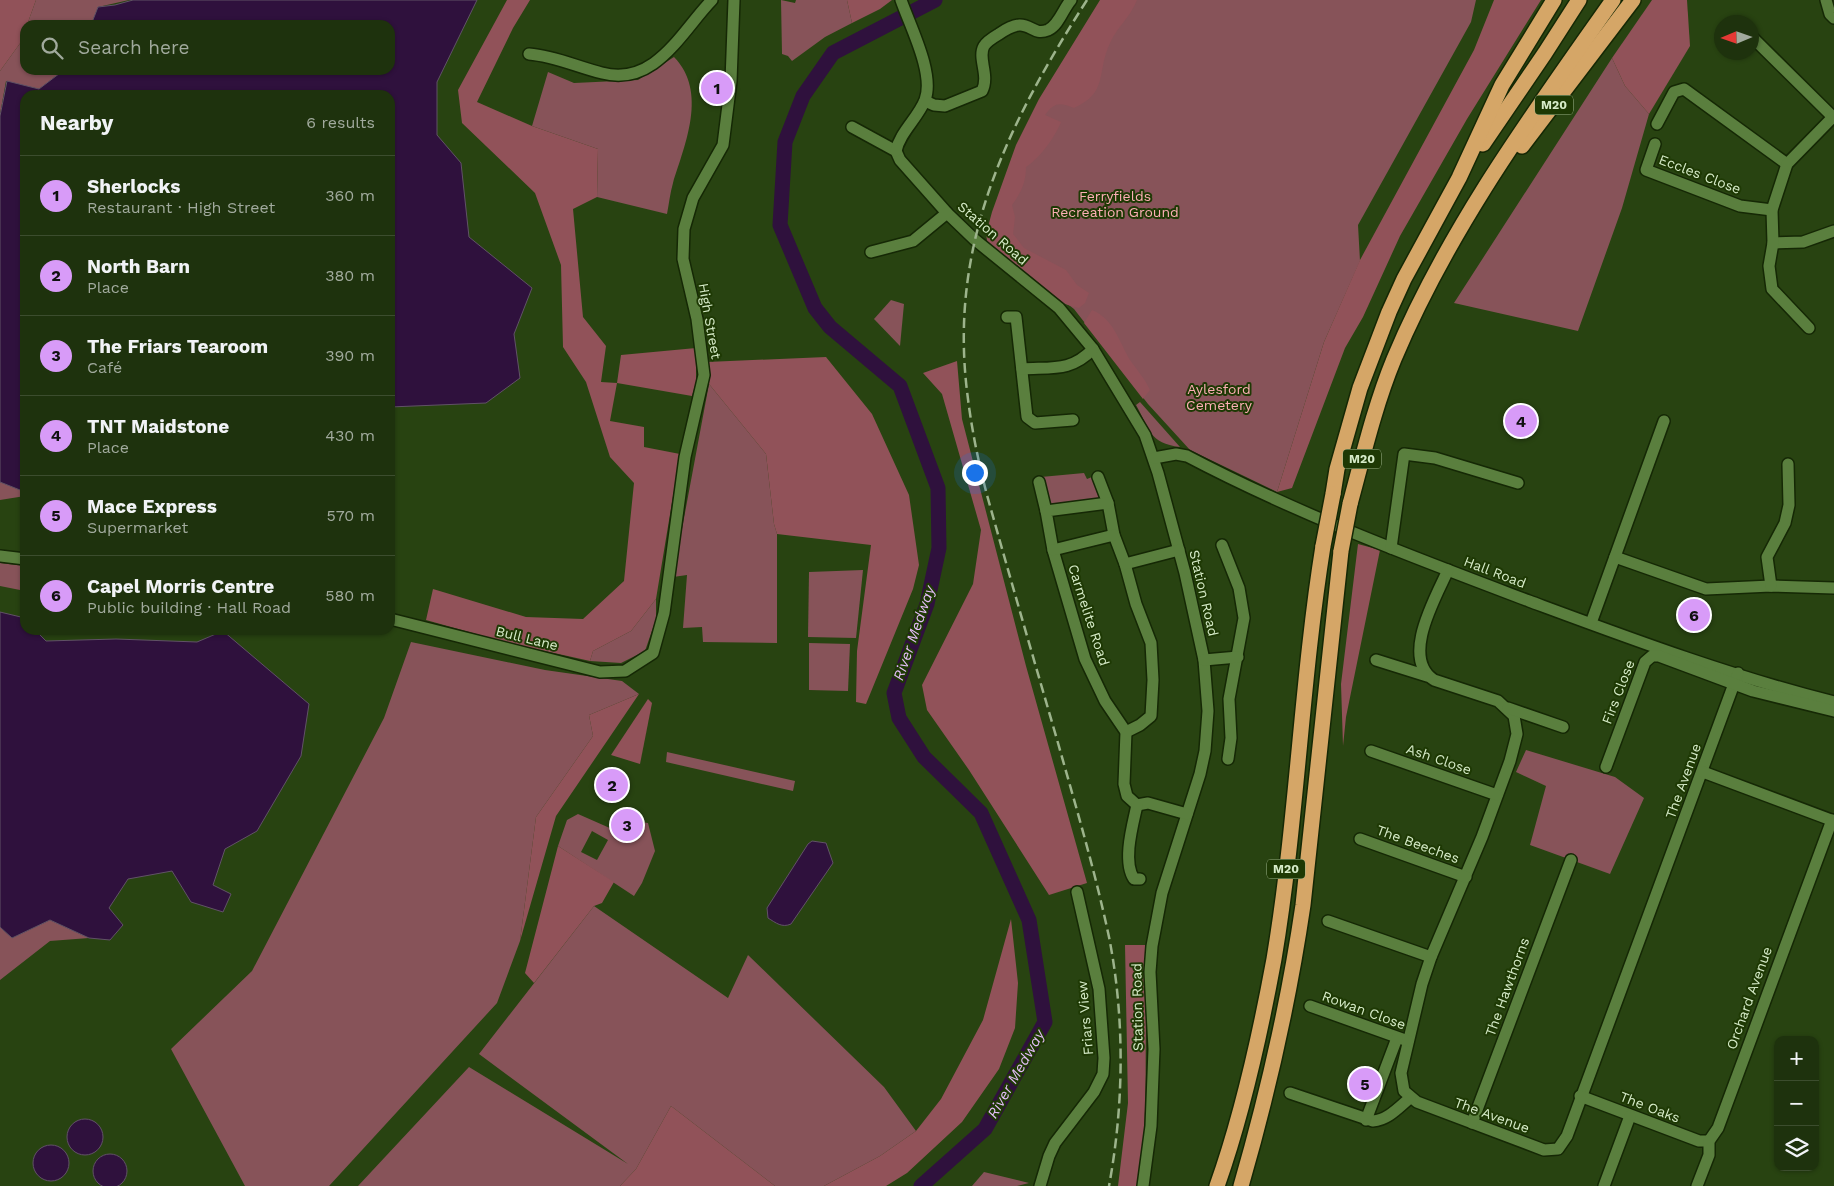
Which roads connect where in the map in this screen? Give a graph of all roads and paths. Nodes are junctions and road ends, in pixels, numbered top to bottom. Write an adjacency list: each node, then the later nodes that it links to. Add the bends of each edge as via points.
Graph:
1 (712, 0): 12 (street, via 668,52 642,72 621,76 604,74 548,56)
2 (734, 0): 54 (street, High Street, via 731,81 723,145 693,198 684,229 683,259 697,320 704,375 685,457 664,613)
3 (901, 0): 13 (street, via 928,87)
4 (1071, 0): 13 (street, via 1052,27 1045,31 1012,24 991,39 984,47 986,76 982,91 945,106)
5 (1554, 0): 20 (highway, M20, via 1502,85)
6 (1579, 0): 20 (highway, M20)
7 (1613, 0): 21 (highway, M20, via 1500,161)
8 (1633, 0): 21 (highway, M20)
9 (1826, 0): 10 (street)
10 (1834, 18)
11 (1759, 44): 14 (street)
12 (529, 54)
13 (925, 101): 18 (street)
14 (1833, 117): 19 (street)
15 (1657, 124): 19 (street, via 1674,92 1684,89)
16 (852, 126): 18 (street, Station Road)
17 (1655, 144): 22 (street, Eccles Close, via 1646,170 1740,206)
18 (896, 150): 23 (street, Station Road, via 900,160)
19 (1787, 164): 22 (street)
20 (1460, 178): 93 (highway, M20, bridge, via 1389,312 1360,388 1337,469 1316,590 1274,958 1244,1093)
21 (1472, 208): 94 (highway, M20, bridge, via 1426,289 1393,361 1350,504 1341,551 1296,954 1269,1087)
22 (1772, 210): 25 (street)
23 (947, 213): 26 (street, via 913,241); 29 (street, Station Road, via 1059,308)
24 (1834, 231): 25 (street, via 1803,242)
25 (1773, 243): 28 (street, via 1769,266 1772,289)
26 (871, 252)
27 (1007, 317): 30 (street, via 1016,316)
28 (1809, 328)
29 (1093, 349): 30 (street, via 1082,361 1072,365); 33 (street, Station Road, via 1132,413)
30 (1022, 369): 31 (street, via 1027,417 1035,423)
31 (1073, 420)
32 (1664, 422): 46 (street)
33 (1154, 458): 42 (street, Hall Road, via 1176,454 1187,456 1288,506); 44 (street, Station Road)
34 (1788, 464): 50 (street, via 1789,505 1785,523 1767,557)
35 (1098, 477): 38 (street)
36 (1039, 482): 39 (street, Carmelite Road)
37 (1518, 483): 42 (street, via 1435,458 1404,454)
38 (1108, 504): 39 (street); 40 (street)
39 (1046, 511): 43 (street, Carmelite Road)
40 (1114, 535): 43 (street); 48 (street)
41 (1222, 545): 55 (street, via 1243,606)
42 (1391, 548): 49 (street, Hall Road)
43 (1053, 550): 65 (street, Carmelite Road, via 1085,659)
44 (1179, 550): 48 (street); 56 (street, Station Road)
45 (0, 556): 47 (street)
46 (1616, 557): 50 (street, via 1706,589); 53 (street)
47 (20, 558)
48 (1125, 564): 65 (street, via 1151,643 1153,680 1151,716)
49 (1448, 570): 53 (street, Hall Road); 58 (street, via 1420,634 1420,657)
50 (1772, 586): 51 (street)
51 (1834, 588)
52 (395, 620): 54 (street, Bull Lane, via 600,672 625,671)
53 (1591, 623): 59 (street, Hall Road)
54 (653, 653)
55 (1238, 657): 56 (street); 68 (street, via 1229,699 1231,738)
56 (1204, 660): 73 (street, Station Road, via 1208,711 1205,751)
57 (1376, 660): 58 (street)
58 (1427, 676): 61 (street, via 1498,701)
59 (1736, 679): 60 (street, Hall Road); 62 (street, via 1752,692); 69 (street, Firs Close, via 1652,656 1645,662); 70 (street, The Avenue)
60 (1834, 702)
61 (1504, 707): 63 (street); 66 (street, via 1514,716)
62 (1834, 711)
63 (1531, 716): 64 (street); 66 (street)
64 (1563, 727)
65 (1126, 732): 72 (street, via 1124,784 1127,796)
66 (1516, 734): 71 (street)
67 (1370, 750): 71 (street, Ash Close)
68 (1228, 759)
69 (1606, 767)
70 (1703, 772): 74 (street); 85 (street, The Avenue)
71 (1497, 795): 77 (street)
72 (1137, 805): 73 (street, via 1148,803); 78 (street, via 1129,838 1130,871 1134,879)
73 (1187, 814): 92 (street, Station Road, via 1162,893 1152,946 1150,972 1154,1049 1151,1126)
74 (1833, 821): 90 (street, Orchard Avenue, via 1718,1128)
75 (1360, 839): 77 (street, The Beeches)
76 (1570, 860): 89 (street, The Hawthorns)
77 (1466, 878): 81 (street)
78 (1140, 880)
79 (1077, 892): 91 (street, Friars View, via 1099,989 1103,1074 1094,1092 1055,1143)
80 (1328, 921): 81 (street)
81 (1431, 957): 83 (street)
82 (1310, 1006): 83 (street, Rowan Close)
83 (1403, 1040): 86 (street, via 1401,1073 1404,1091); 88 (street)
84 (1290, 1094): 88 (street)
85 (1580, 1096): 87 (street, The Oaks); 89 (street, The Avenue, via 1562,1147 1552,1151)
86 (1410, 1098): 88 (street, via 1381,1120); 89 (street, The Avenue)
87 (1630, 1116): 90 (street, The Oaks, via 1699,1141); 95 (street)
88 (1366, 1120)
89 (1472, 1123)
90 (1709, 1141): 96 (street, Orchard Avenue, via 1709,1155)
91 (1040, 1186)
92 (1143, 1186)
93 (1218, 1186)
94 (1242, 1186)
95 (1604, 1186)
96 (1697, 1186)

